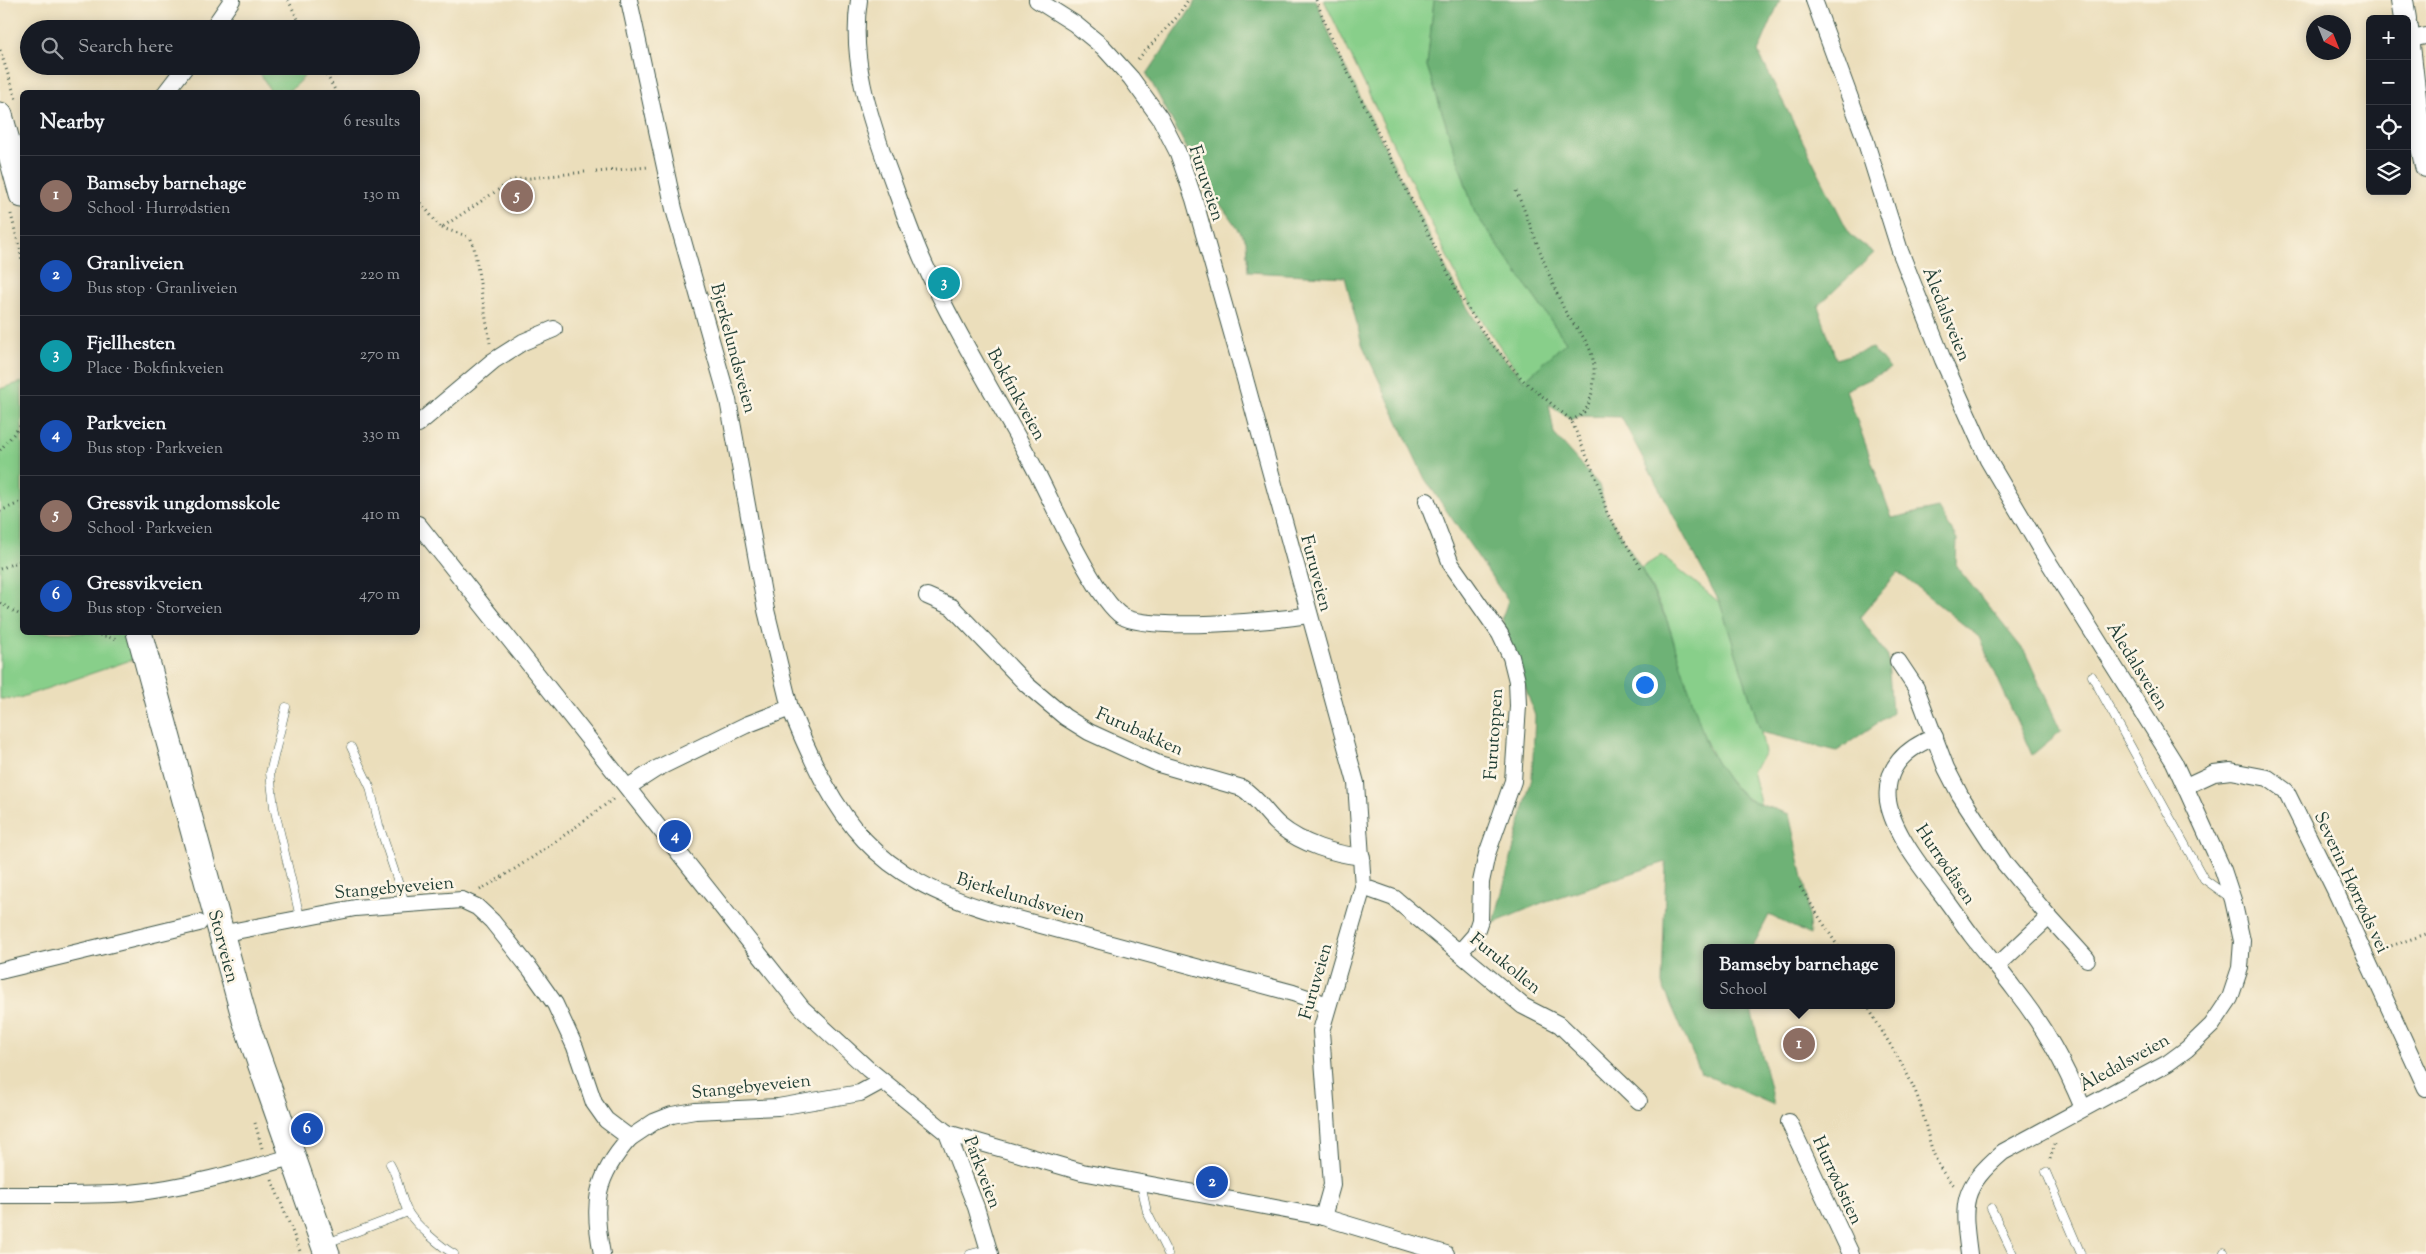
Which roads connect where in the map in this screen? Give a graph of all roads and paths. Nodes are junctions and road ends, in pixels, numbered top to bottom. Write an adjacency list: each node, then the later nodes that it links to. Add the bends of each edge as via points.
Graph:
1 (232, 0): 10 (street)
2 (288, 0): 11 (path)
3 (629, 0): 20 (street, Bjerkelundsveien)
4 (859, 0): 44 (street, Bokfinkveien, via 856,54 863,93 924,263 1085,566 1108,602 1123,617 1160,624 1284,620)
5 (1037, 0): 14 (street, Furuveien, via 1074,24)
6 (1188, 0): 14 (path, via 1177,17)
7 (1316, 0): 30 (path, via 1333,42 1456,292 1471,316 1527,385)
8 (1814, 0): 52 (street, Åledalsveien, via 1864,136 1900,251 1943,360 1988,460 2124,679)
9 (2402, 0): 12 (main road)
10 (218, 20)
11 (298, 20)
12 (2412, 31): 21 (main road, via 2419,133)
13 (0, 50): 19 (path)
14 (1125, 72): 44 (street, Furuveien, via 1160,118 1178,153 1194,199)
15 (179, 75): 17 (street)
16 (327, 75): 18 (path)
17 (168, 90)
18 (335, 90)
19 (8, 109): 24 (main road)
20 (664, 165): 23 (path); 49 (street, Bjerkelundsveien, via 728,400 766,610)
21 (2426, 166)
22 (585, 172): 27 (path, via 513,180)
23 (596, 172)
24 (20, 181)
25 (1516, 191): 30 (path, via 1537,238 1544,265 1593,359 1591,393 1585,411)
26 (420, 202): 27 (path)
27 (441, 228): 29 (path, via 471,238)
28 (554, 329): 29 (street, via 523,342)
29 (493, 361): 31 (street)
30 (1571, 420): 39 (path, via 1599,485 1607,513)
31 (420, 422)
32 (20, 426): 33 (path)
33 (0, 450)
34 (1427, 501): 65 (street, Furutoppen, via 1451,564 1479,589 1510,657 1517,681 1513,781 1487,854 1481,882 1480,920 1475,935)
35 (20, 503): 36 (path)
36 (0, 511)
37 (420, 527): 53 (street, Parkveien)
38 (20, 561): 40 (path)
39 (1641, 568)
40 (0, 569)
41 (927, 596): 54 (street, Furubakken, via 952,607 1027,685 1065,717 1089,732 1159,764 1242,788 1254,796 1281,826 1299,838 1331,852)
42 (0, 603): 43 (path)
43 (20, 615)
44 (1308, 615): 54 (street, Furuveien, via 1356,783)
45 (129, 636): 62 (main road, Storveien)
46 (1898, 661): 50 (street, via 1916,688)
47 (2092, 676): 58 (lane, via 2204,879)
48 (286, 707): 60 (lane, via 270,773 274,807)
49 (790, 708): 53 (street, via 746,725 656,769); 70 (street, Bjerkelundsveien, via 836,806 893,868 961,902)
50 (1935, 737): 61 (street, via 1960,795 2005,864); 68 (street, Hurrødåsen, via 1909,749 1897,762 1888,780 1888,802 1899,830 1920,864)
51 (351, 747): 59 (lane, via 370,787 379,826)
52 (2186, 786): 58 (street, Åledalsveien); 66 (street, Severin Hørrøds vei, via 2214,774 2231,771 2268,778 2286,791 2304,822)
53 (628, 787): 57 (path, via 567,835); 72 (street, Parkveien, via 802,1008)
54 (1362, 857): 55 (street, Furuveien)
55 (1363, 887): 65 (street, Furukollen, via 1394,898); 70 (street, Furuveien)
56 (1800, 888): 64 (path)
57 (462, 900): 59 (street, Stangebyeveien); 78 (street, Stangebyeveien, via 477,907 492,921 555,1004 575,1047 594,1103 606,1120)
58 (2233, 900): 75 (street, Åledalsveien, via 2242,941 2240,968 2230,998 2212,1025 2168,1063)
59 (405, 903): 60 (street, Stangebyeveien)
60 (300, 917): 62 (street, Stangebyeveien)
61 (2049, 918): 67 (street); 68 (street)
62 (210, 928): 69 (street, Stangebyeveien); 79 (main road, Storveien)
63 (2426, 934): 66 (path)
64 (1836, 944)
65 (1460, 952): 74 (street, Furukollen, via 1523,1006 1560,1025)
66 (2365, 955): 73 (street, Severin Hørrøds vei)
67 (2087, 959)
68 (1997, 966): 75 (street, Hurrødåsen, via 2054,1046)
69 (0, 970)
70 (1328, 1005): 87 (street, Furuveien, via 1321,1031 1332,1185)
71 (1869, 1009): 84 (path, via 1916,1094 1936,1163)
72 (882, 1081): 77 (street, Parkveien); 78 (street, Stangebyeveien, via 860,1093 778,1107 672,1115 654,1122)
73 (2426, 1088)
74 (1639, 1101)
75 (2083, 1108): 84 (street, Åledalsveien, via 2003,1152 1986,1167)
76 (1789, 1122): 95 (street, Hurrødstien)
77 (946, 1132): 82 (street, via 1082,1172); 89 (street, Parkveien, via 976,1206)
78 (630, 1138): 91 (street, via 608,1168 600,1188 596,1209)
79 (291, 1157): 83 (street, via 198,1181 132,1193); 88 (main road, Storveien)
80 (390, 1164): 86 (lane)
81 (2046, 1172): 98 (lane)
82 (1141, 1184): 87 (street); 93 (lane, via 1147,1212)
83 (0, 1195)
84 (1966, 1197): 96 (street, via 1964,1217)
85 (1991, 1208): 97 (lane)
86 (408, 1212): 88 (lane); 90 (lane)
87 (1323, 1217): 94 (street)
88 (325, 1249)
89 (989, 1251): 92 (lane)
90 (454, 1254)
91 (602, 1254)
92 (970, 1254)
93 (1168, 1254)
94 (1446, 1254)
95 (1851, 1254)
96 (1970, 1254)
97 (2013, 1254)
98 (2081, 1254)

